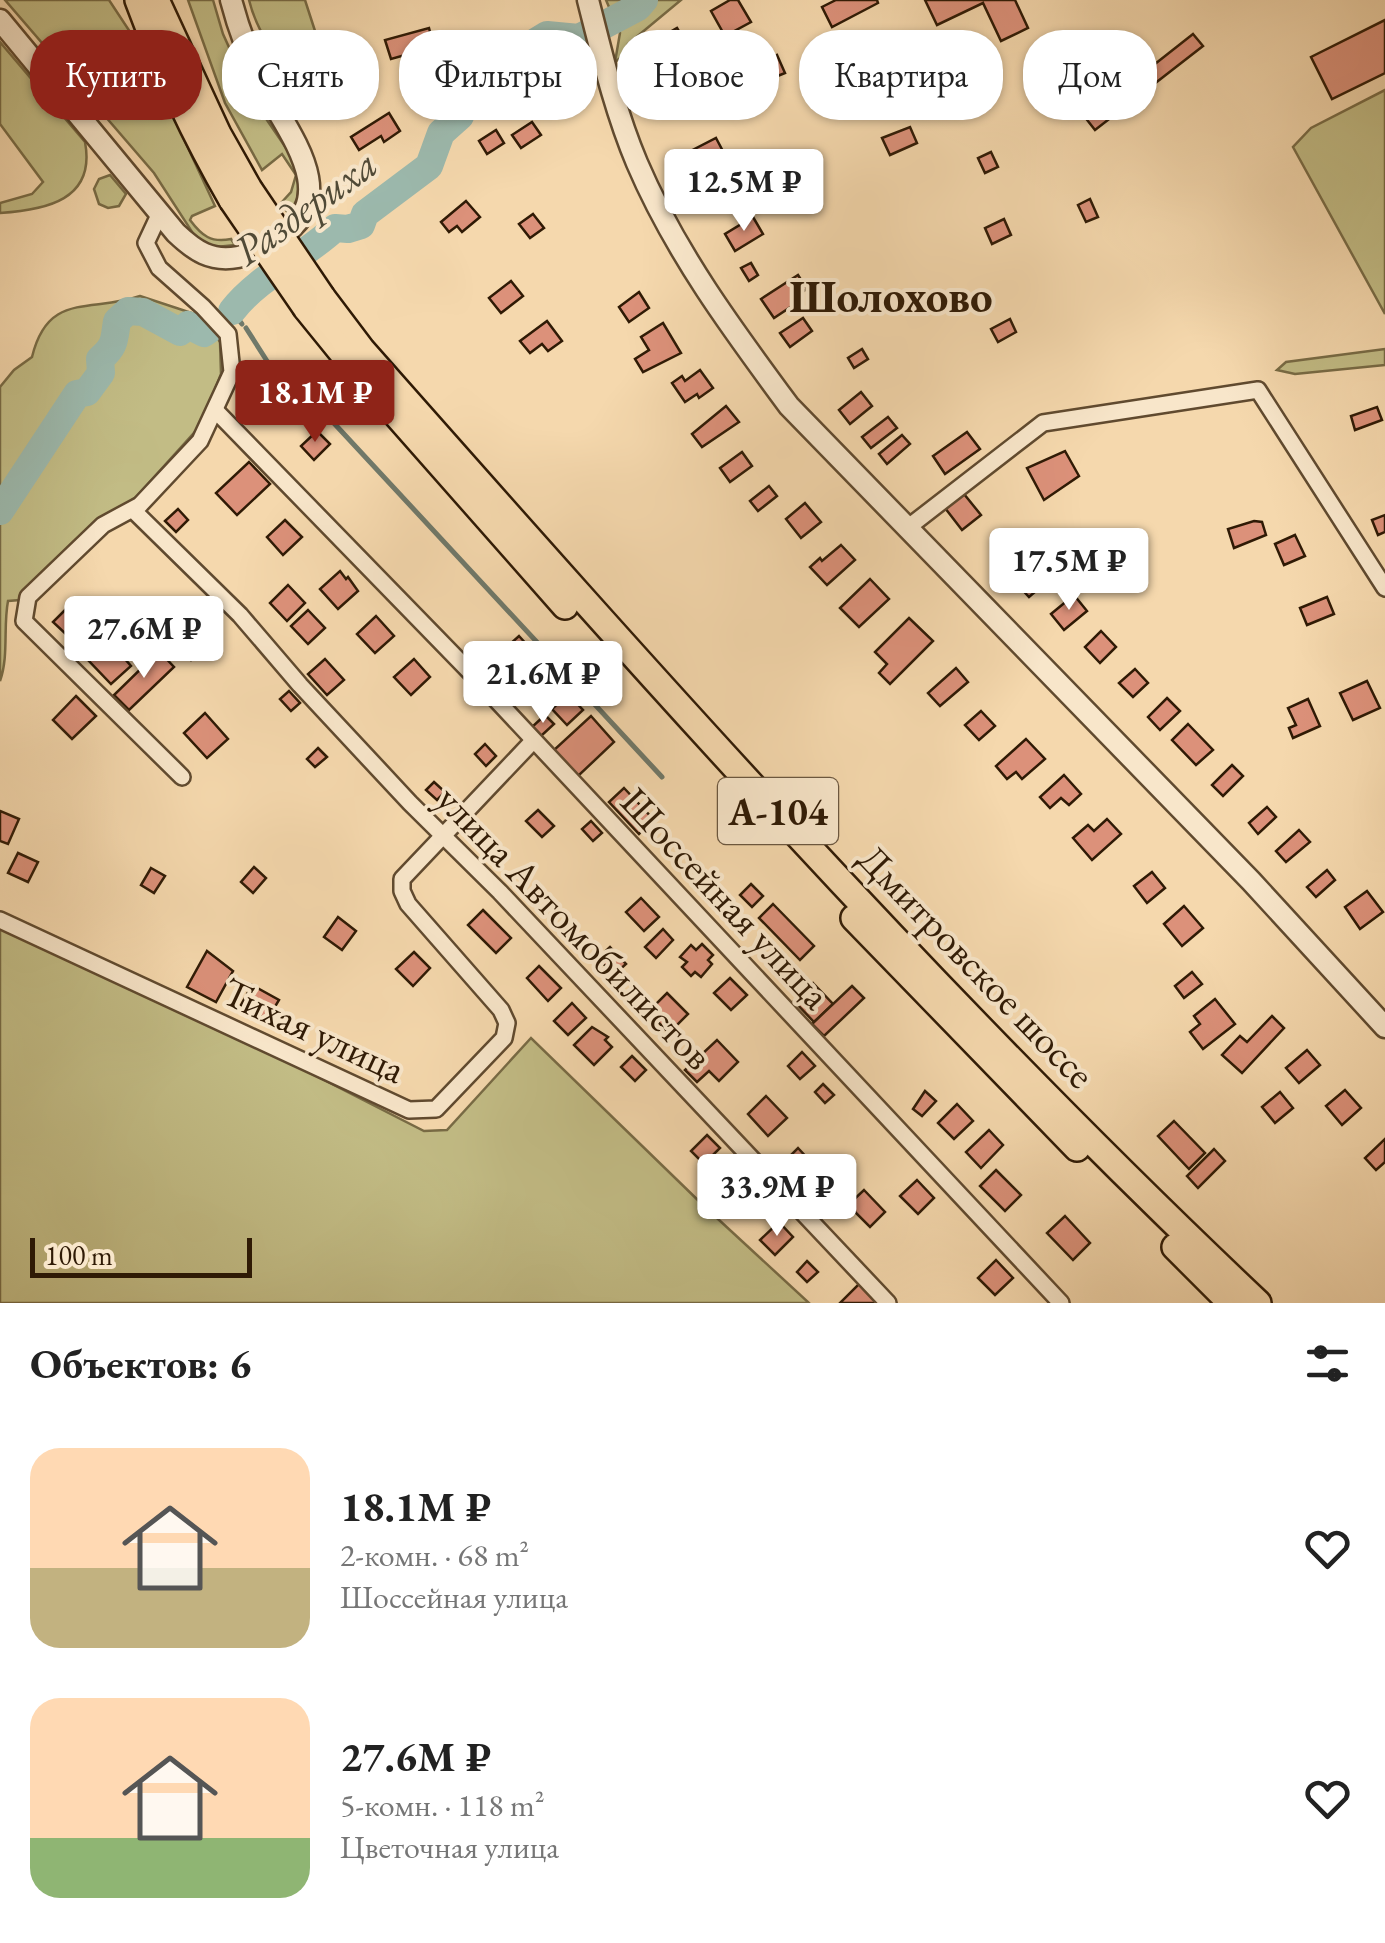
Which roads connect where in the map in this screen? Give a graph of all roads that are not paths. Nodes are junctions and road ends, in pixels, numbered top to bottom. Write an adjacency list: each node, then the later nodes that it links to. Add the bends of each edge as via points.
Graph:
1 (125, 0): 5 (street)
2 (138, 0): 5 (highway, Дмитровское шоссе / А-104)
3 (231, 0): 7 (street, via 242,40 301,150 308,172 306,206 287,232 251,254 214,259 192,247)
4 (590, 8): 11 (street, via 637,162 694,271 789,406)
5 (159, 16): 8 (highway, Дмитровское шоссе / А-104, bridge, via 198,141)
6 (0, 20): 7 (street)
7 (160, 213): 9 (street, via 146,244 159,268 228,334 232,372)
8 (314, 303): 20 (highway, Дмитровское шоссе / А-104, via 500,534 664,714 940,1010); 21 (highway, Дмитровское шоссе / А-104, via 952,996)
9 (216, 411): 10 (street, via 200,441); 13 (street, Шоссейная улица)
10 (133, 510): 14 (street, via 103,525 28,596 24,620); 15 (street, улица Автомобилистов, via 240,614)
11 (906, 529): 12 (street, via 1044,423 1258,390); 17 (street)
12 (1385, 588)
13 (533, 741): 15 (street, Тихая улица); 19 (street, Шоссейная улица)
14 (182, 778)
15 (443, 836): 16 (street, Тихая улица, via 402,878 402,891 507,1023 504,1038 436,1108 409,1110); 18 (street, улица Автомобилистов)
16 (0, 920)
17 (1385, 1027)
18 (888, 1303)
19 (1061, 1303)
20 (1231, 1303)
21 (1258, 1303)

